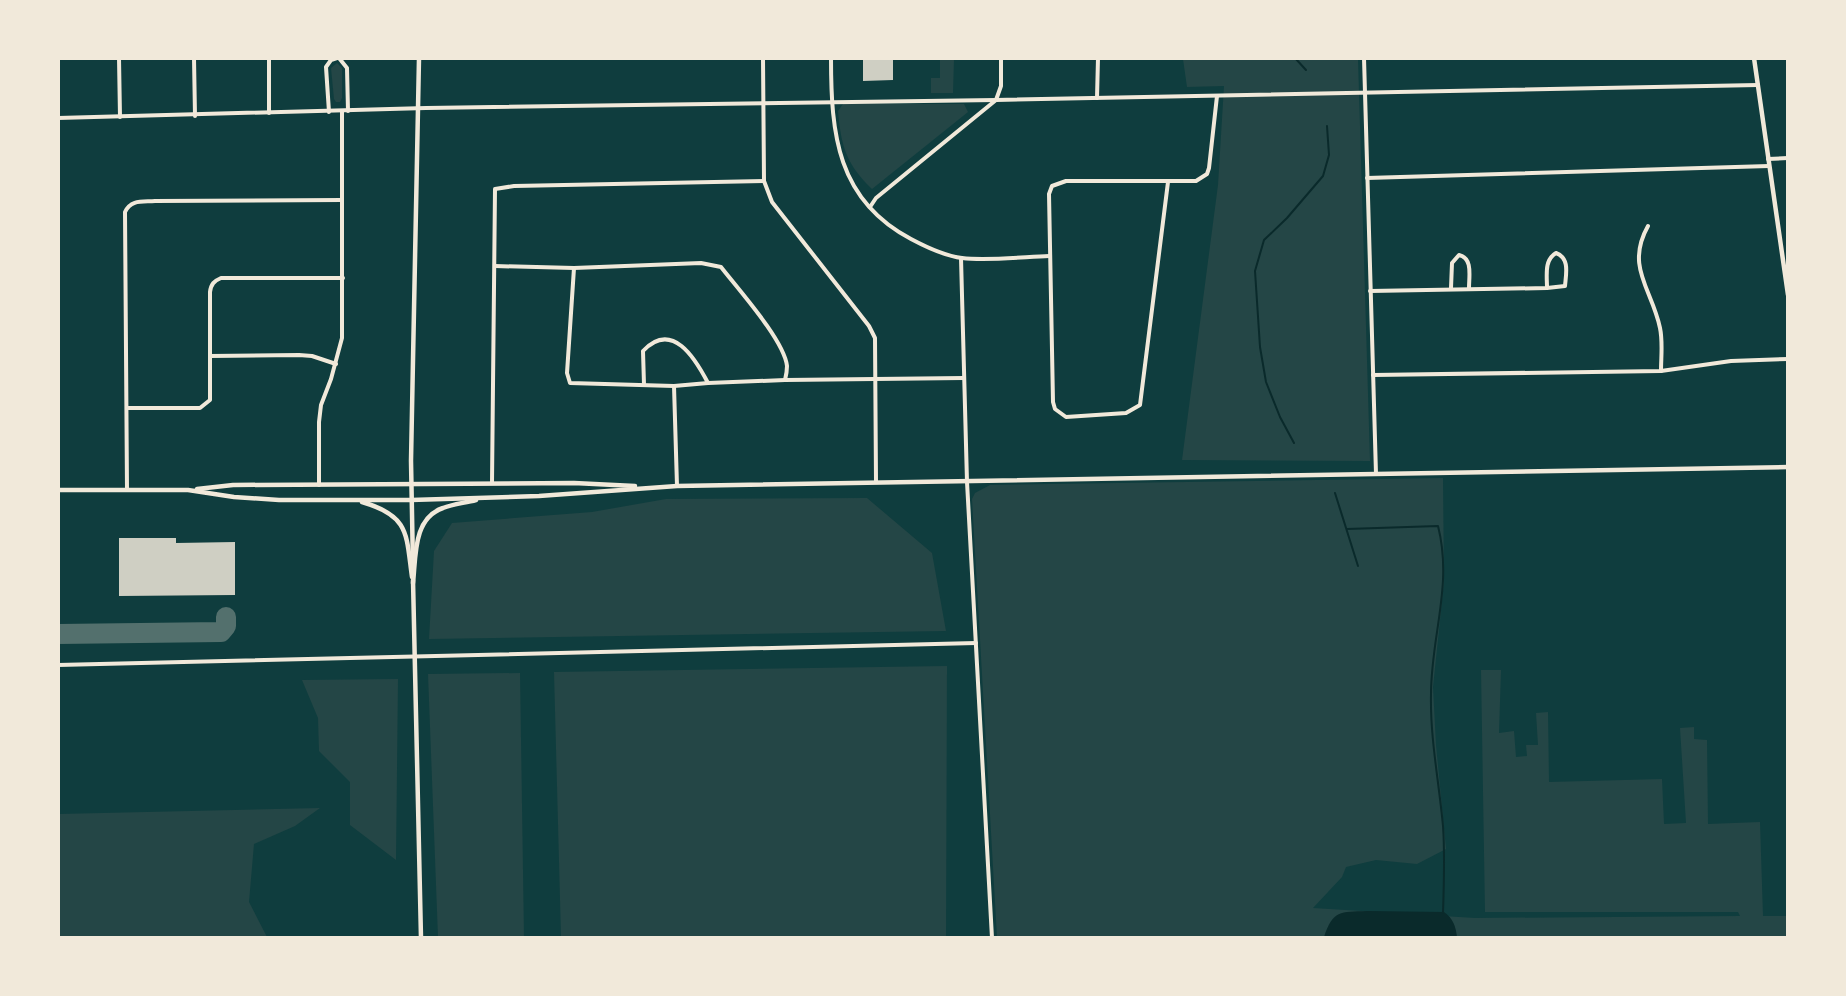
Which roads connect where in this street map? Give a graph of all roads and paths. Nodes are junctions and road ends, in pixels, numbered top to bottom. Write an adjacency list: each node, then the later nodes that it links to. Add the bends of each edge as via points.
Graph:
1 (119, 58): 24 (street)
2 (194, 58): 23 (street)
3 (269, 58): 22 (street)
4 (338, 58): 20 (street, via 347,68); 21 (street, via 326,67)
5 (419, 58): 19 (main road)
6 (763, 58): 18 (street)
7 (831, 58): 17 (street)
8 (1001, 58): 16 (street, via 1001,86)
9 (1098, 58): 15 (street)
10 (1364, 58): 13 (street)
11 (1754, 58): 12 (main road)
12 (1758, 85): 13 (street); 27 (main road)
13 (1364, 93): 14 (street); 29 (street)
14 (1217, 96): 15 (street); 31 (street, via 1207,174 1196,181)
15 (1097, 98): 16 (street)
16 (996, 100): 17 (street); 33 (street)
17 (831, 102): 18 (street); 33 (street, via 842,159 856,190)
18 (763, 103): 19 (street); 30 (street)
19 (418, 108): 20 (street); 62 (main road)
20 (345, 111): 21 (street); 32 (street)
21 (329, 112): 22 (street)
22 (269, 113): 23 (street)
23 (195, 116): 24 (street)
24 (120, 117): 25 (street)
25 (58, 118)
26 (1788, 158): 27 (street)
27 (1768, 159): 28 (main road)
28 (1769, 166): 29 (street); 44 (main road)
29 (1367, 178): 43 (street)
30 (764, 181): 37 (street, via 495,189); 52 (street, via 772,202 872,331)
31 (1167, 182): 35 (street, via 1055,183 1049,194); 35 (street, via 1142,399 1132,411 1066,417 1055,409)
32 (342, 200): 39 (street); 56 (street, via 155,201 128,206 124,212)
33 (870, 207): 36 (street, via 900,233)
34 (1648, 226): 48 (street, via 1641,238 1639,267 1660,331)
35 (1049, 256): 36 (street)
36 (961, 258): 50 (street)
37 (495, 266): 38 (street); 61 (street)
38 (574, 268): 51 (street, via 700,263 721,267 781,349 787,365); 54 (street, via 567,373 570,382)
39 (343, 278): 45 (street, via 216,280 210,291); 47 (street, via 342,338)
40 (1451, 288): 41 (street); 41 (street, via 1452,263 1459,255 1468,261); 43 (street)
41 (1469, 288): 42 (street)
42 (1547, 288): 42 (street, via 1547,263 1550,257 1562,255 1565,286)
43 (1370, 291): 49 (street)
44 (1788, 295)
45 (210, 356): 47 (street, via 299,355); 56 (street, via 211,395 206,405)
46 (1788, 359): 48 (street)
47 (336, 364): 63 (street, via 321,405)
48 (1661, 370): 49 (street)
49 (1373, 375): 58 (street)
50 (963, 378): 52 (street); 60 (street)
51 (785, 380): 52 (street); 53 (street)
52 (875, 380): 59 (street)
53 (708, 383): 54 (street, via 684,346 670,340 651,343 643,351); 55 (street)
54 (644, 385): 55 (street)
55 (674, 386): 64 (street)
56 (127, 408): 66 (street)
57 (1788, 467): 58 (main road)
58 (1376, 474): 60 (main road)
59 (876, 482): 60 (main road); 64 (main road)
60 (967, 482): 73 (street)
61 (492, 483): 62 (main road); 65 (main road)
62 (411, 484): 63 (main road); 71 (main road)
63 (319, 486): 68 (main road, via 233,485)
64 (677, 486): 65 (main road)
65 (647, 487): 69 (main road)
66 (127, 489): 67 (main road); 68 (main road)
67 (58, 490)
68 (188, 490): 70 (main road, via 261,499)
69 (489, 497): 71 (main road); 72 (main road, via 443,507 429,516 419,534)
70 (356, 500): 71 (main road); 72 (main road, via 389,512 399,523 407,542)
71 (411, 500): 72 (main road)
72 (413, 583): 74 (main road)
73 (976, 643): 74 (street); 77 (street)
74 (414, 657): 75 (street); 76 (main road)
75 (58, 665)
76 (421, 938)
77 (992, 938)

